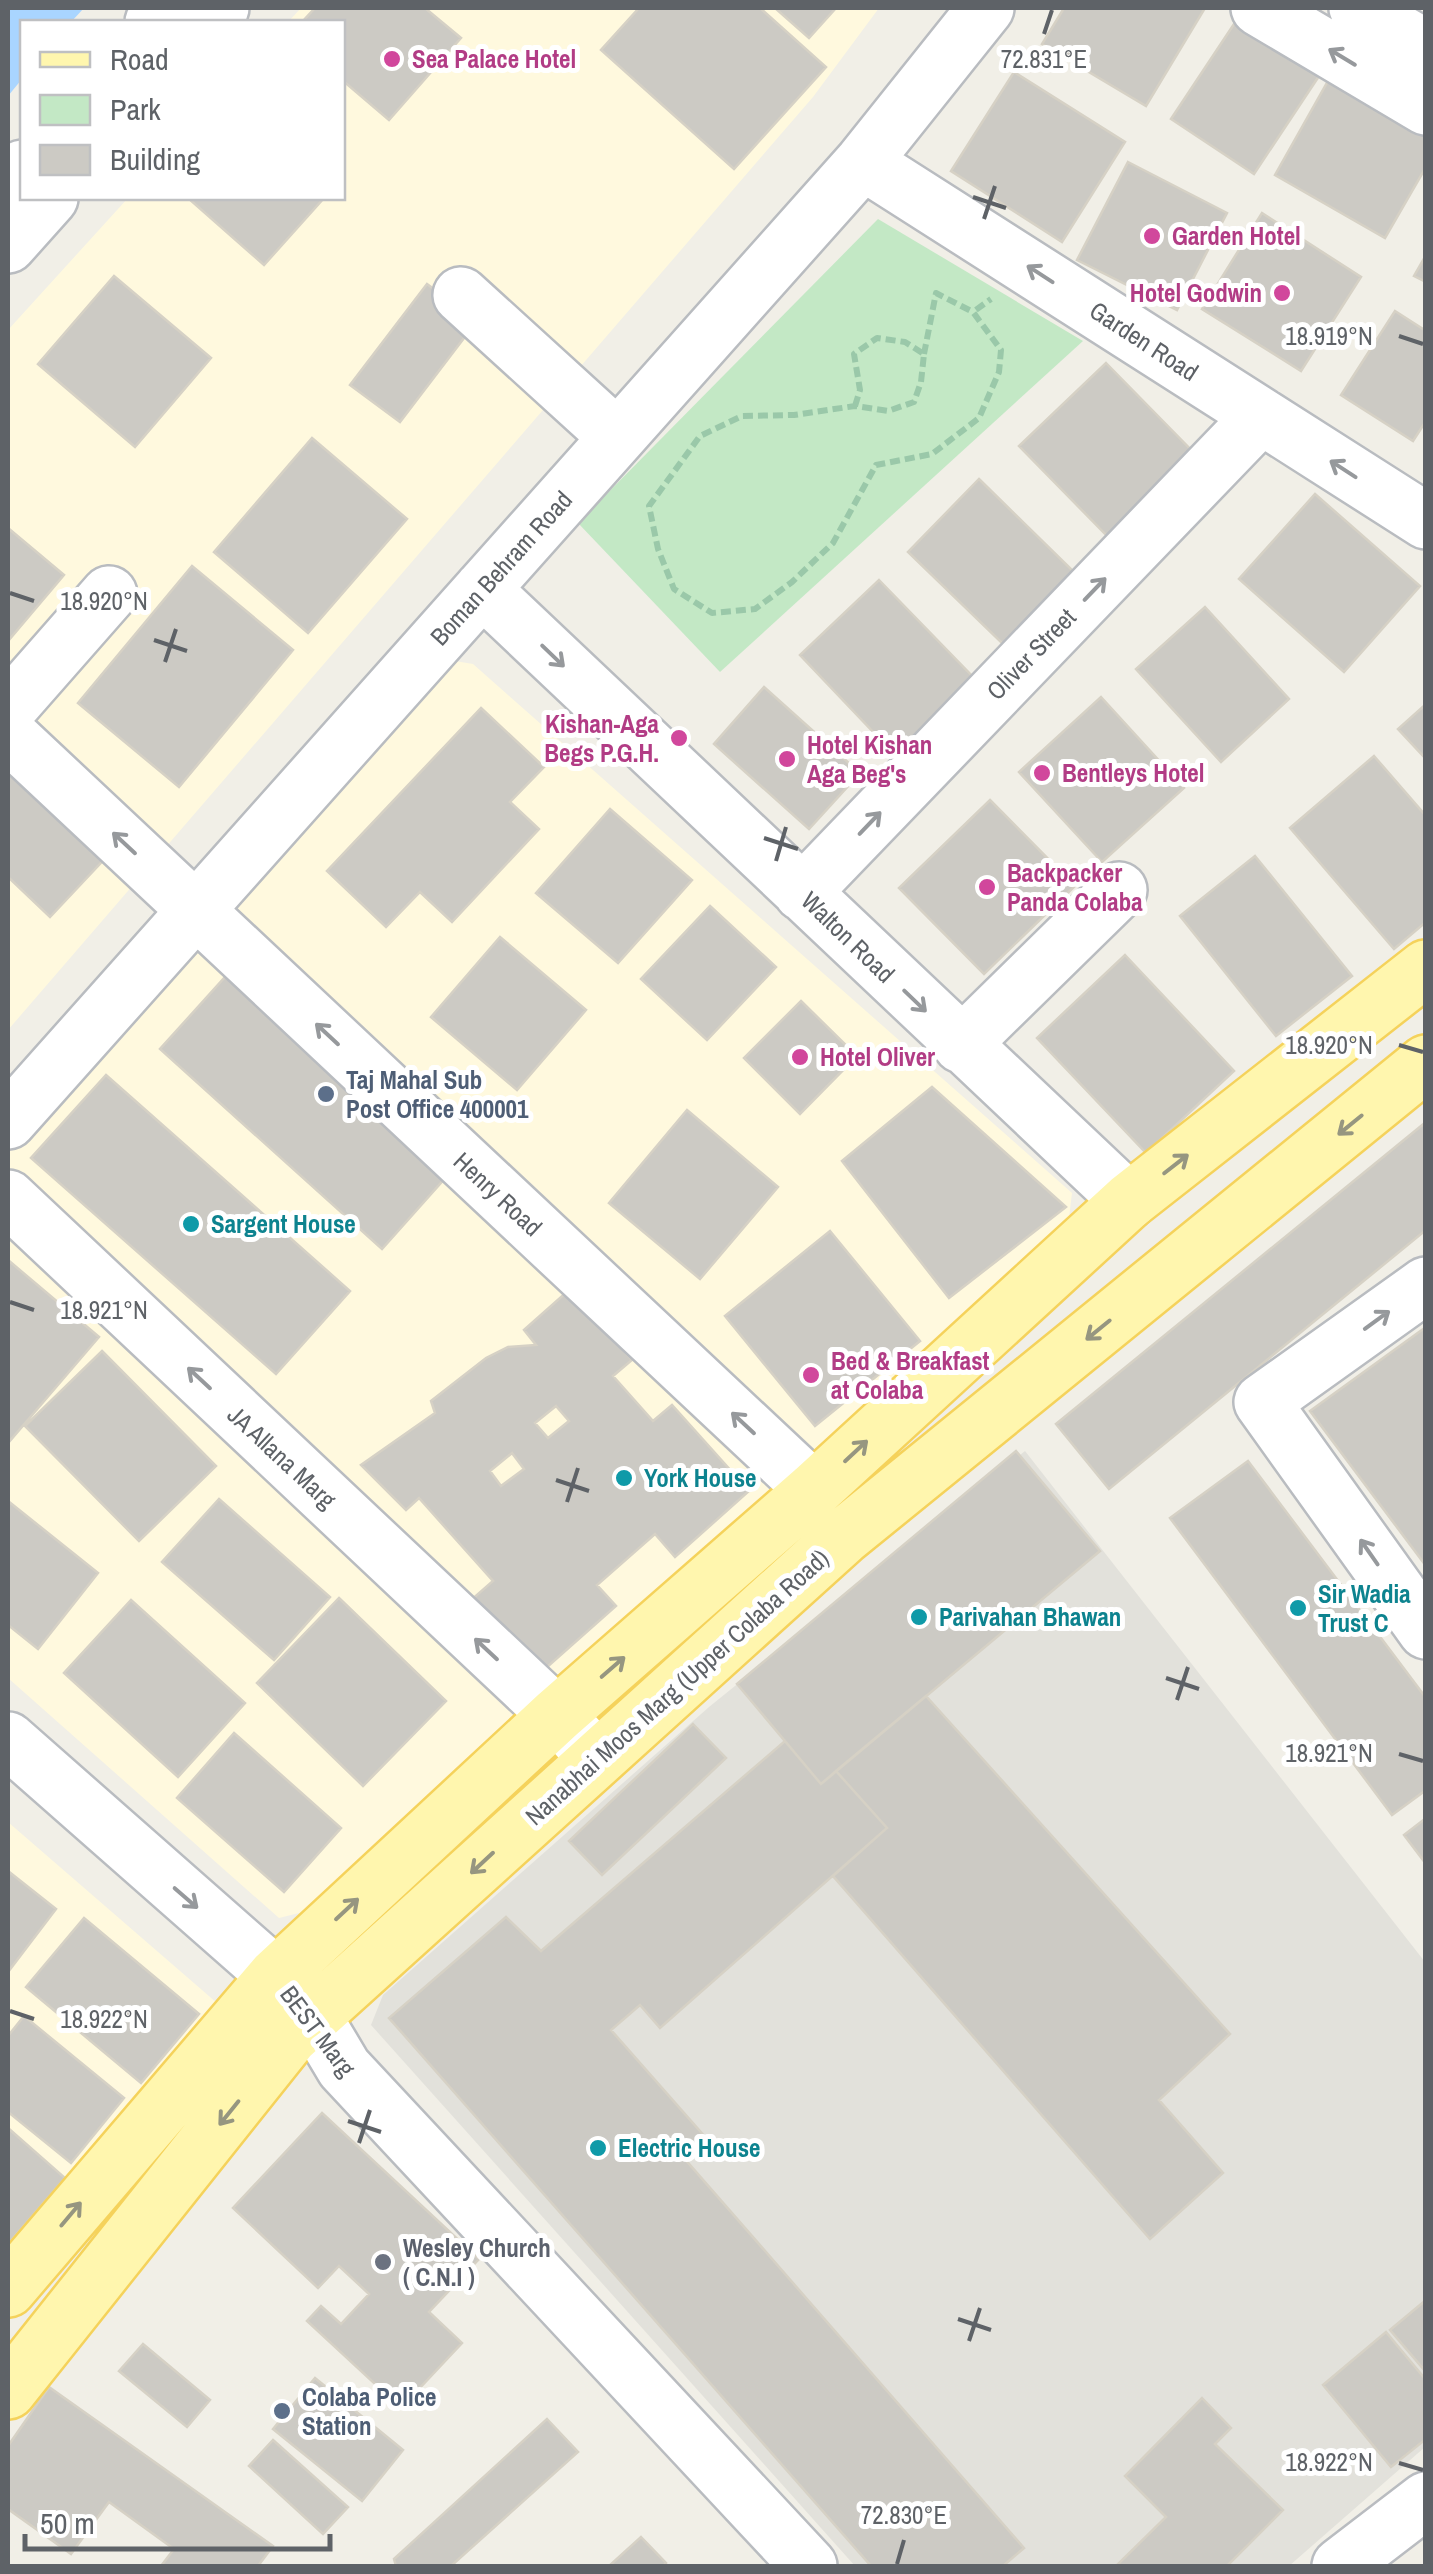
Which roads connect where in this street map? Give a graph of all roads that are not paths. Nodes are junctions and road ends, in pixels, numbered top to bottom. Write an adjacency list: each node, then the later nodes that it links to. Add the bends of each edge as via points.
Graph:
1 (986, 8): 6 (street, Boman Behram Road)
2 (1357, 8): 4 (street)
3 (1286, 14): 5 (street, one-way to 3)
4 (1426, 48)
5 (1426, 107)
6 (863, 162): 10 (street, Garden Road, one-way to 6); 11 (street, Boman Behram Road)
7 (48, 200): 8 (street)
8 (8, 246)
9 (461, 295): 11 (street)
10 (1261, 416): 12 (street, Garden Road, one-way to 10); 18 (street, Oliver Street, one-way to 10)
11 (617, 438): 13 (street, Boman Behram Road)
12 (1426, 521)
13 (482, 589): 18 (street, Walton Road, one-way to 18); 19 (street, Boman Behram Road)
14 (109, 594): 15 (street)
15 (8, 709)
16 (8, 734): 19 (street, Henry Road, one-way to 16)
17 (1120, 890): 21 (street)
18 (802, 893): 21 (street, Walton Road, one-way to 21)
19 (195, 910): 23 (street, Boman Behram Road); 27 (street, Henry Road, one-way to 19)
20 (1426, 968): 25 (main road, Nanabhai Moos Marg (Upper Colaba Road), one-way to 20)
21 (961, 1045): 25 (street, Walton Road)
22 (1426, 1063): 31 (main road, Nanabhai Moos Marg (Upper Colaba Road), one-way to 31, via 843,1537)
23 (8, 1121)
24 (8, 1198): 29 (street, JA Allana Marg, one-way to 24)
25 (1128, 1201): 27 (main road, Nanabhai Moos Marg (Upper Colaba Road), one-way to 25)
26 (1426, 1285): 28 (street, one-way to 26, via 1262,1402)
27 (814, 1490): 29 (main road, Nanabhai Moos Marg (Upper Colaba Road), one-way to 27)
28 (1426, 1631)
29 (557, 1716): 31 (street, JA Allana Marg); 33 (main road, Nanabhai Moos Marg (Upper Colaba Road), one-way to 29)
30 (8, 1740): 33 (street, BEST Marg, one-way to 33)
31 (596, 1758): 33 (main road, Nanabhai Moos Marg (Upper Colaba Road), one-way to 33)
32 (8, 1787): 33 (street)
33 (282, 2008): 34 (main road, Nanabhai Moos Marg (Upper Colaba Road), one-way to 33); 35 (main road, Nanabhai Moos Marg (Upper Colaba Road), one-way to 35); 37 (street, BEST Marg)
34 (8, 2289)
35 (8, 2390)
36 (1426, 2500): 38 (street)
37 (810, 2566)
38 (1340, 2566)

